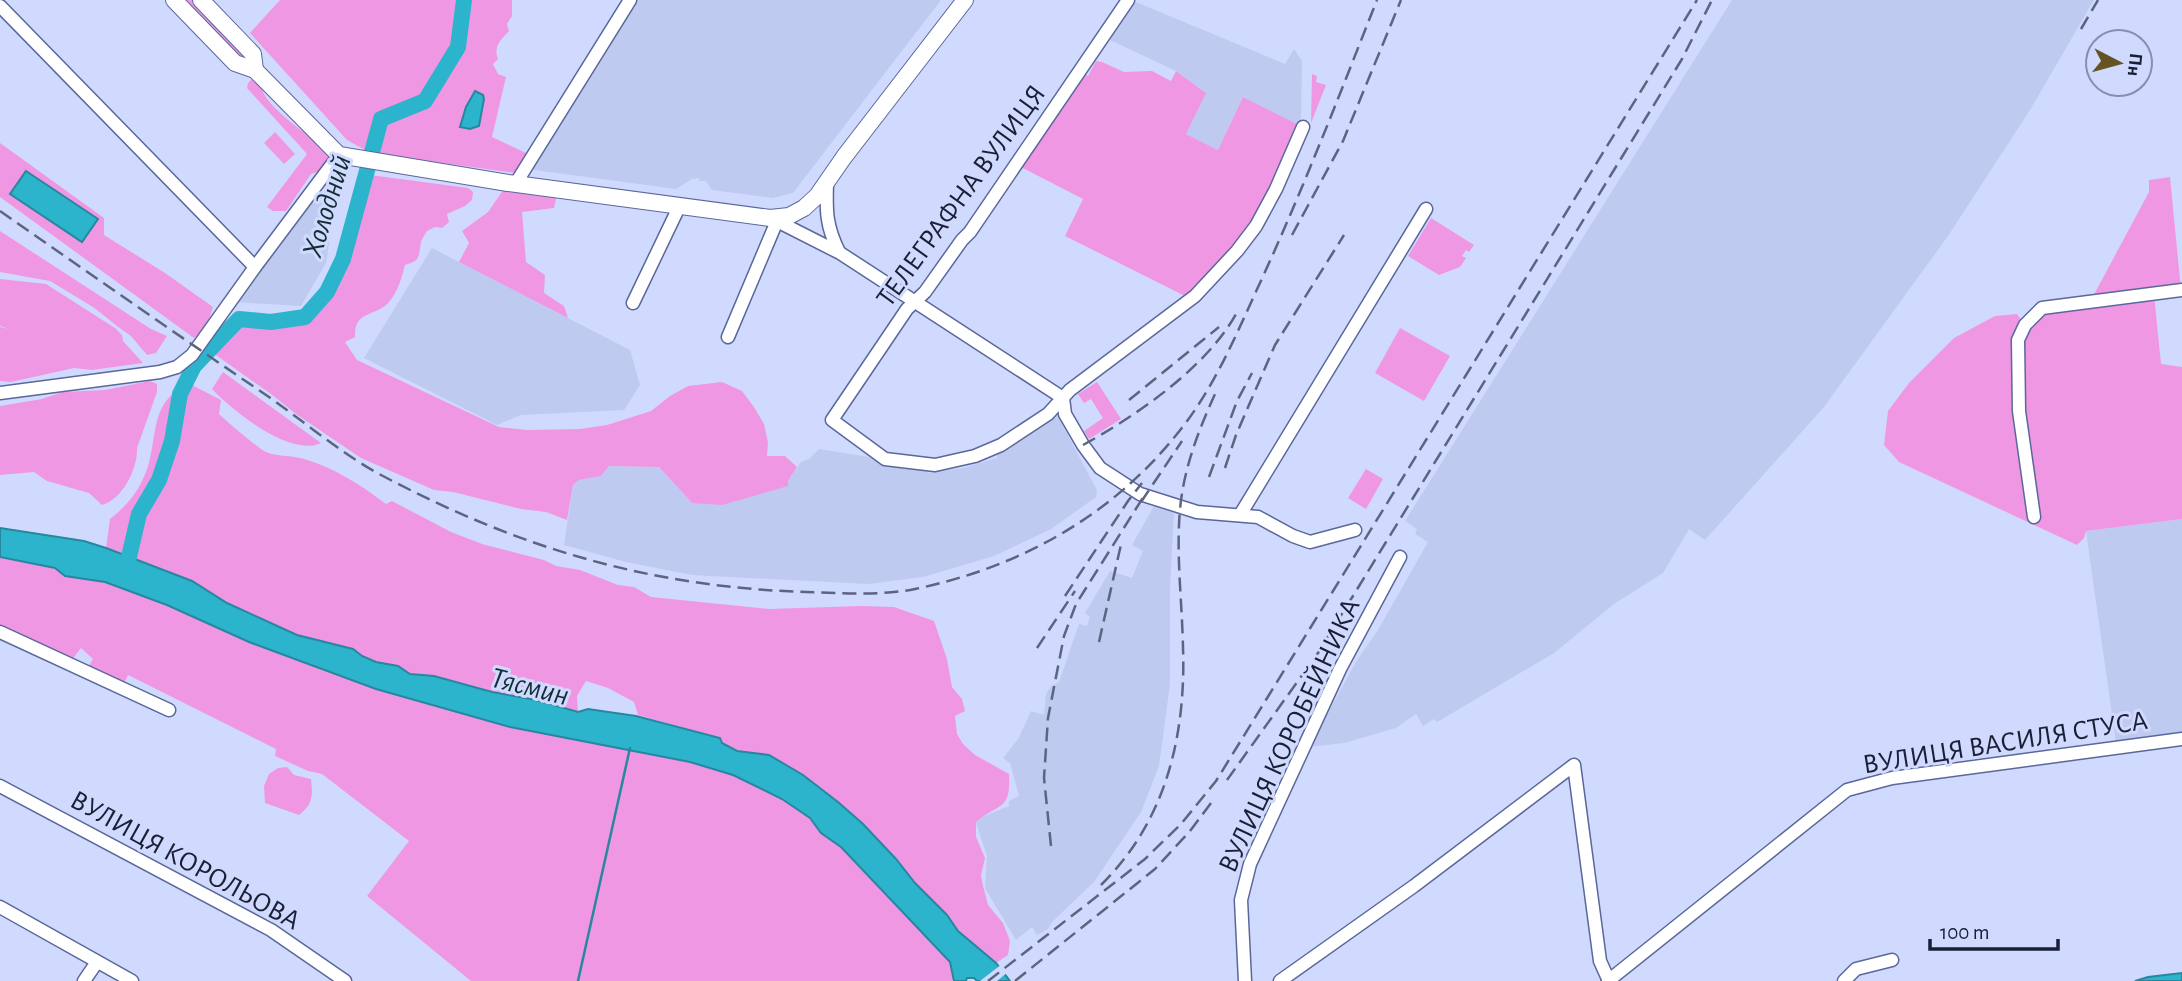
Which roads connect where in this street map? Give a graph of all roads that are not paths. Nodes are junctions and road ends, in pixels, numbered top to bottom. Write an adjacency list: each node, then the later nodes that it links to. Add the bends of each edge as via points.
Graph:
1 (174, 0): 7 (main road, via 236,63)
2 (201, 0): 7 (main road, via 253,54)
3 (630, 0): 11 (street)
4 (965, 0): 10 (main road)
5 (1128, 0): 18 (street, ТЕЛЕГРАФНА ВУЛИЦЯ, via 970,232)
6 (0, 6): 16 (street)
7 (255, 70): 9 (main road)
8 (1303, 127): 22 (street, via 1276,190 1237,251 1195,296)
9 (340, 155): 11 (main road); 16 (street)
10 (827, 182): 14 (main road, via 804,208); 15 (street, via 829,233)
11 (516, 183): 12 (main road)
12 (679, 207): 14 (main road); 19 (street)
13 (1426, 209): 23 (street)
14 (774, 220): 15 (street); 20 (street)
15 (840, 253): 18 (street)
16 (255, 267): 21 (street, via 192,355 177,367)
17 (2182, 290): 24 (street, via 2042,308 2025,325 2018,340 2019,411)
18 (916, 301): 22 (street); 22 (street, ТЕЛЕГРАФНА ВУЛИЦЯ, via 832,420 885,459 936,465 975,456 1001,445 1048,414)
19 (633, 303)
20 (728, 337)
21 (0, 393)
22 (1063, 398): 23 (street, via 1065,414 1105,472 1140,494 1180,508)
23 (1240, 515): 25 (street, via 1258,517 1310,542)
24 (2034, 517)
25 (1355, 530)
26 (1400, 557): 37 (street, ВУЛИЦЯ КОРОБЕЙНИКА, via 1340,668 1250,864 1241,900)
27 (0, 632): 28 (street)
28 (169, 710)
29 (2182, 739): 39 (street, ВУЛИЦЯ ВАСИЛЯ СТУСА, via 1892,778 1847,790)
30 (0, 786): 36 (street, ВУЛИЦЯ КОРОЛЬОВА, via 271,930)
31 (0, 907): 33 (street)
32 (1892, 960): 40 (street, via 1856,969)
33 (97, 962): 34 (street); 35 (street)
34 (84, 981)
35 (132, 981)
36 (345, 981)
37 (1245, 981)
38 (1280, 981): 39 (street, via 1574,765 1600,961)
39 (1609, 981)
40 (1844, 981)

